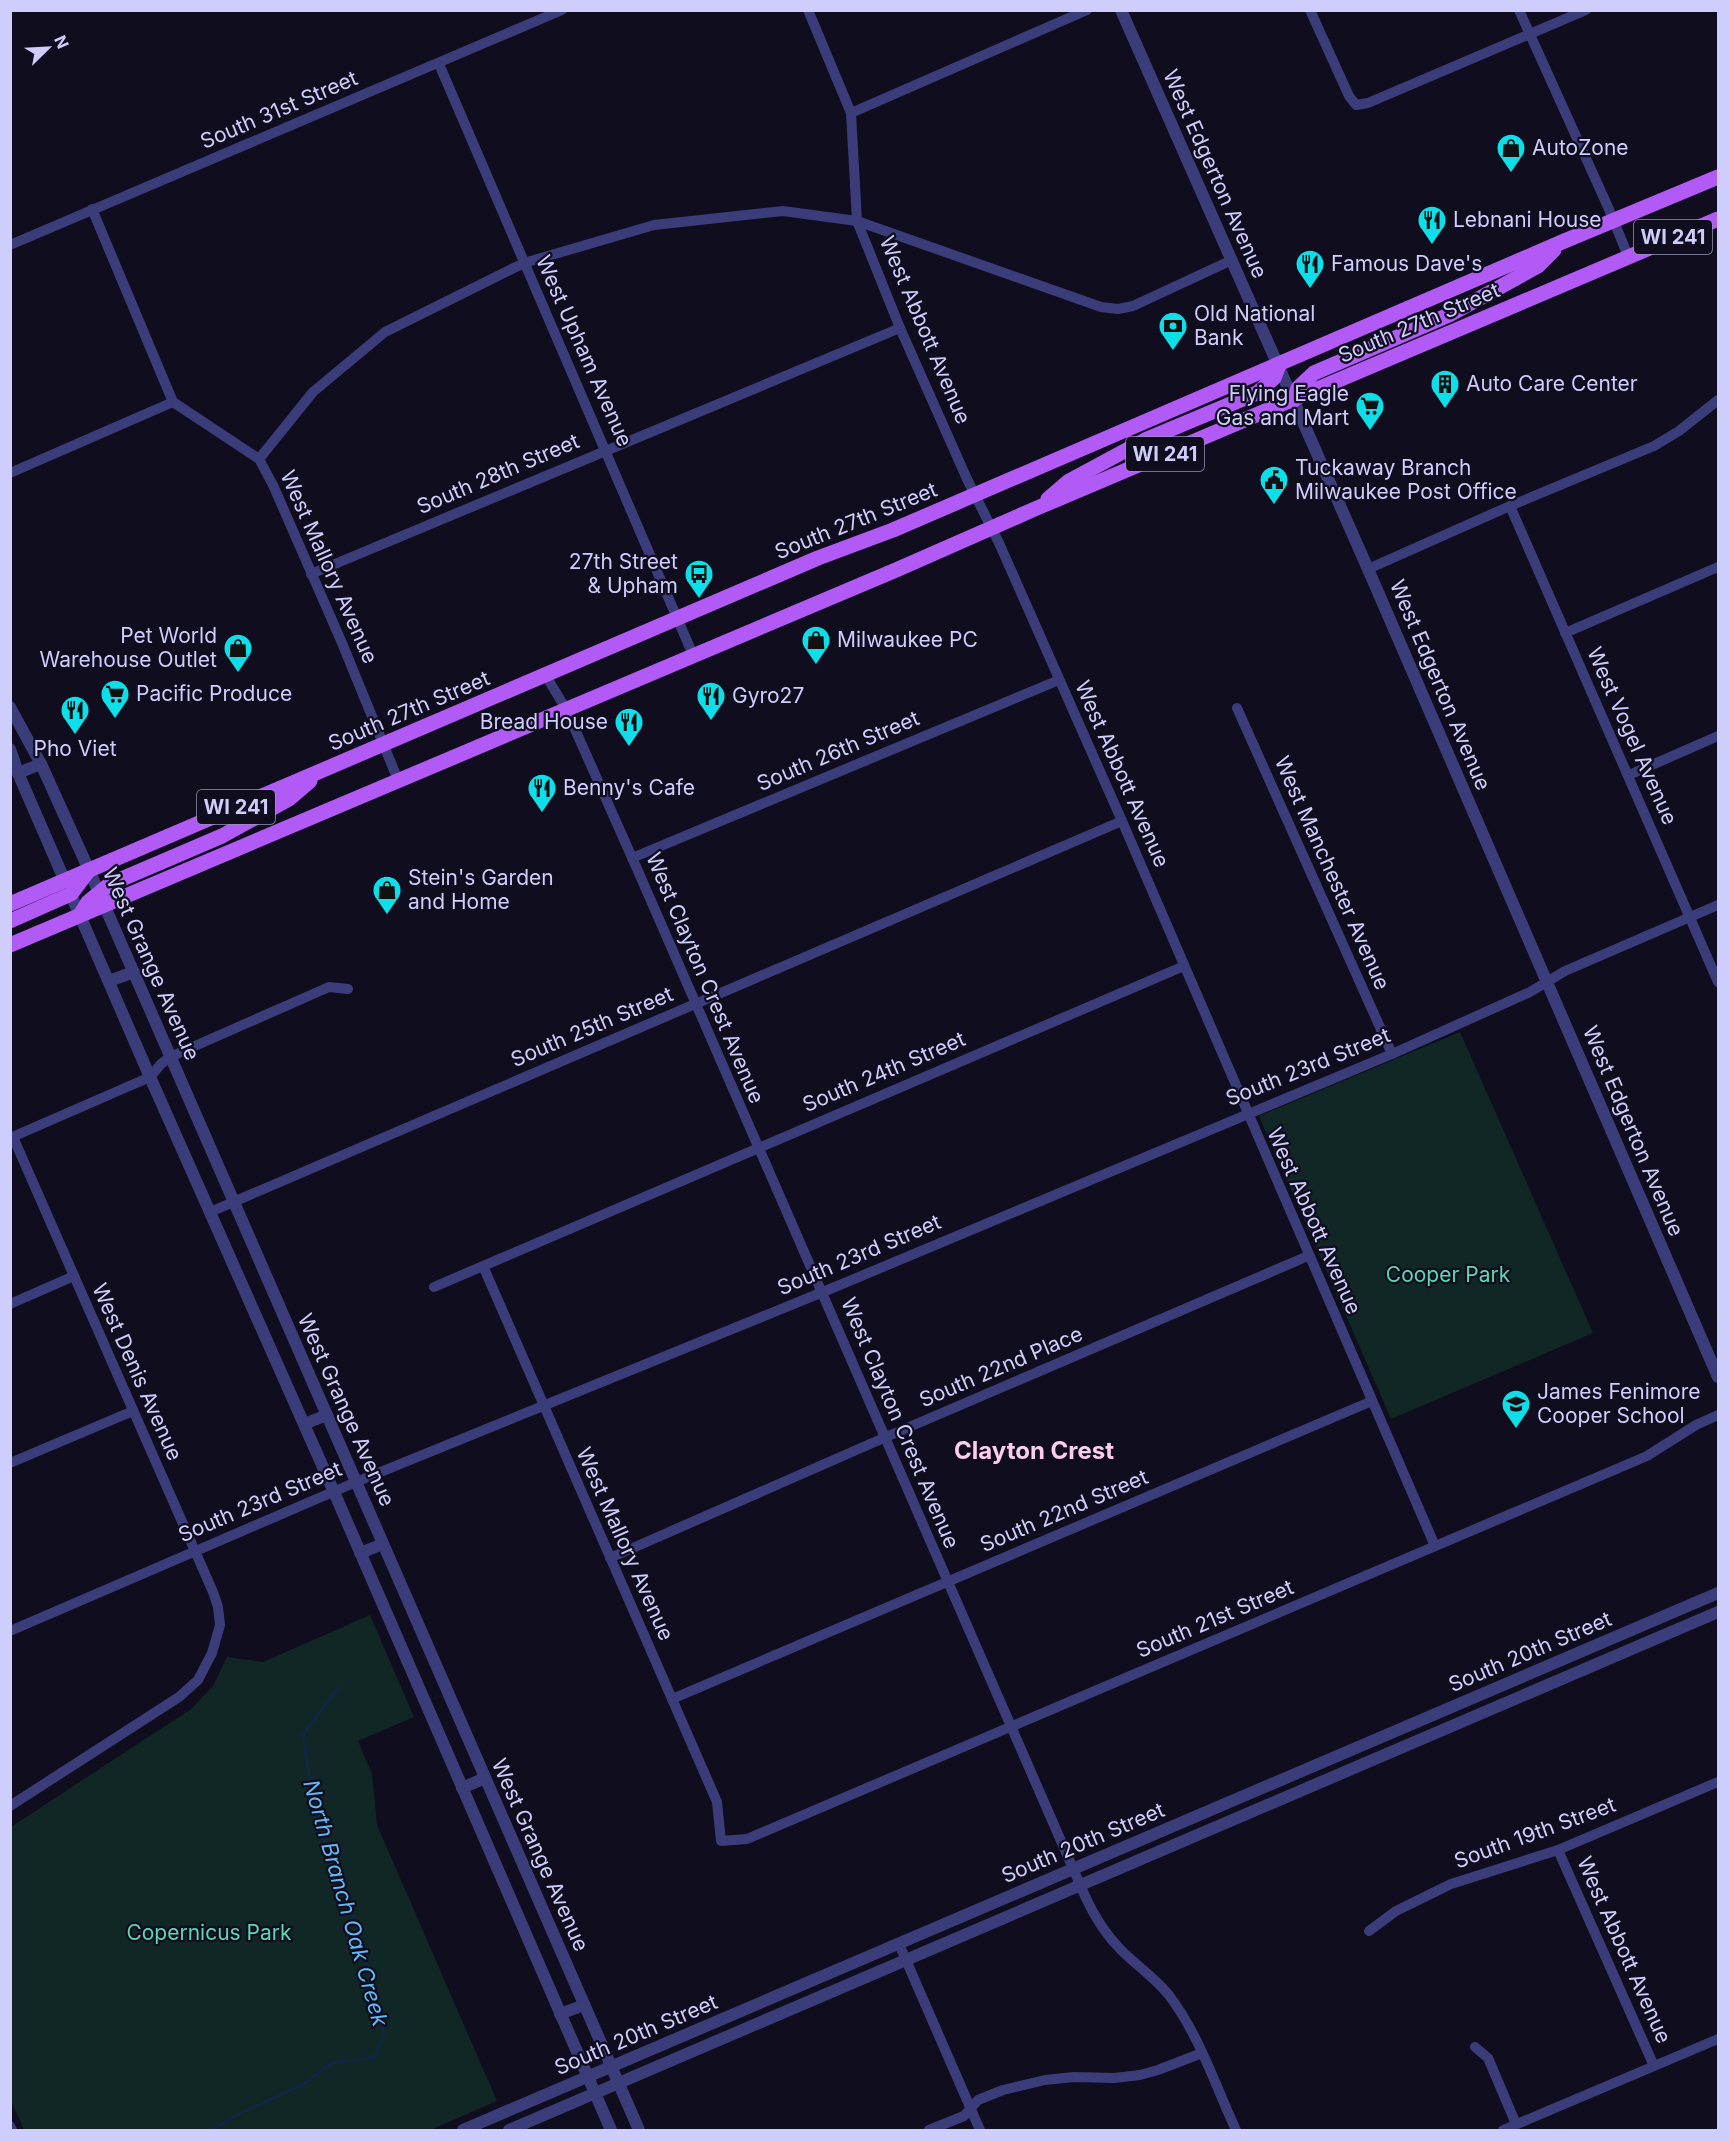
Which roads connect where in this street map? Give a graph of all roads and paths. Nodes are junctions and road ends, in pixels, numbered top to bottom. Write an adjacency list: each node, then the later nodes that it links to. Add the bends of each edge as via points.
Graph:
1 (562, 10): 9 (street, South 31st Street)
2 (808, 10): 10 (street, West Abbott Avenue)
3 (1087, 10): 10 (street)
4 (1121, 10): 19 (street, West Edgerton Avenue)
5 (1310, 10): 8 (street, via 1356,105)
6 (1520, 10): 8 (street)
7 (1586, 10): 8 (street)
8 (1530, 35): 15 (street)
9 (439, 64): 12 (street, South 31st Street); 20 (street, West Upham Avenue)
10 (851, 113): 14 (street, West Abbott Avenue)
11 (1719, 177): 15 (main road, South 27th Street / WI 241)
12 (92, 209): 17 (street, South 31st Street); 25 (street)
13 (1719, 219): 18 (main road, South 27th Street / WI 241)
14 (857, 221): 19 (street, via 1101,307 1118,309); 20 (street, via 783,211 654,225); 21 (street, West Abbott Avenue)
15 (1614, 221): 16 (main road, South 27th Street / WI 241); 18 (street)
16 (1562, 242): 22 (main road, South 27th Street / WI 241); 23 (main road, via 1538,266 1450,314 1314,373 1298,387)
17 (10, 245)
18 (1628, 256): 23 (main road, South 27th Street / WI 241)
19 (1232, 260): 22 (street, West Edgerton Avenue)
20 (524, 263): 26 (street, West Upham Avenue); 27 (street, via 385,332 313,392)
21 (900, 328): 26 (street, South 28th Street); 29 (street, West Abbott Avenue)
22 (1279, 365): 23 (street, West Edgerton Avenue); 29 (main road, South 27th Street / WI 241); 31 (main road, via 1274,378 1257,393 1145,440 1069,481)
23 (1294, 400): 31 (main road, South 27th Street / WI 241); 34 (street, West Edgerton Avenue)
24 (1719, 400): 30 (street, via 1654,446)
25 (173, 402): 27 (street, West Mallory Avenue); 28 (street)
26 (606, 449): 35 (street, South 28th Street); 36 (street, West Upham Avenue)
27 (259, 459): 35 (street, West Mallory Avenue)
28 (10, 473)
29 (975, 494): 32 (street, West Abbott Avenue); 36 (main road, South 27th Street / WI 241)
30 (1510, 506): 34 (street); 37 (street, West Vogel Avenue)
31 (1036, 508): 32 (main road, South 27th Street / WI 241)
32 (992, 528): 38 (main road, South 27th Street / WI 241); 40 (street, West Abbott Avenue)
33 (1719, 567): 37 (street)
34 (1368, 568): 66 (street, West Edgerton Avenue)
35 (311, 574): 45 (street, West Mallory Avenue)
36 (678, 619): 38 (street, West Upham Avenue); 39 (main road, South 27th Street / WI 241)
37 (1565, 633): 50 (street, West Vogel Avenue)
38 (693, 655): 43 (main road, South 27th Street / WI 241)
39 (546, 676): 43 (street, West Clayton Crest Avenue); 45 (main road, South 27th Street / WI 241)
40 (1059, 680): 52 (street, West Abbott Avenue); 53 (street, South 26th Street)
41 (10, 707): 47 (street, West Grange Avenue)
42 (1237, 708): 70 (street, West Manchester Avenue)
43 (566, 709): 51 (main road, South 27th Street / WI 241); 53 (street, West Clayton Crest Avenue)
44 (1719, 736): 50 (street)
45 (384, 745): 48 (main road, South 27th Street / WI 241); 51 (street, West Mallory Avenue)
46 (10, 748): 49 (street, West Grange Avenue)
47 (41, 764): 49 (street); 54 (street, West Grange Avenue)
48 (319, 772): 54 (main road, South 27th Street / WI 241); 56 (main road, via 289,799 222,836 110,884)
49 (18, 773): 55 (street, West Grange Avenue)
50 (1629, 775): 60 (street, West Vogel Avenue)
51 (398, 780): 56 (main road, South 27th Street / WI 241)
52 (1122, 822): 63 (street, West Abbott Avenue); 69 (street, South 25th Street)
53 (632, 858): 69 (street, West Clayton Crest Avenue)
54 (89, 870): 55 (main road); 56 (street, West Grange Avenue)
55 (68, 887): 57 (main road); 59 (street, West Grange Avenue); 61 (main road)
56 (101, 898): 59 (main road, South 27th Street / WI 241); 64 (street, West Grange Avenue)
57 (10, 904)
58 (1719, 905): 60 (street, South 23rd Street)
59 (80, 915): 62 (main road, South 27th Street / WI 241); 65 (street, West Grange Avenue)
60 (1690, 917): 66 (street, South 23rd Street); 67 (street, West Vogel Avenue)
61 (10, 921)
62 (10, 945)
63 (1184, 966): 73 (street, West Abbott Avenue); 75 (street, South 24th Street)
64 (134, 972): 65 (street); 71 (street, West Grange Avenue)
65 (109, 981): 72 (street, West Grange Avenue)
66 (1547, 981): 70 (street, South 23rd Street); 84 (street, West Edgerton Avenue)
67 (1719, 982)
68 (348, 989): 71 (street, via 329,987)
69 (695, 1004): 75 (street, West Clayton Crest Avenue); 76 (street, South 25th Street)
70 (1392, 1054): 73 (street, South 23rd Street)
71 (170, 1057): 72 (street); 76 (street, West Grange Avenue)
72 (150, 1077): 74 (street); 77 (street, West Grange Avenue)
73 (1246, 1113): 78 (street, West Abbott Avenue); 82 (street, South 23rd Street)
74 (12, 1137): 80 (street, West Denis Avenue)
75 (758, 1147): 79 (street, South 24th Street); 82 (street, West Clayton Crest Avenue)
76 (234, 1202): 77 (street, South 25th Street); 88 (street, West Grange Avenue)
77 (210, 1212): 90 (street, West Grange Avenue)
78 (1308, 1256): 85 (street, West Abbott Avenue); 91 (street, South 22nd Place)
79 (483, 1266): 81 (street, South 24th Street); 86 (street, West Mallory Avenue)
80 (74, 1276): 83 (street); 87 (street, West Denis Avenue)
81 (434, 1287)
82 (823, 1292): 86 (street, South 23rd Street); 91 (street, West Clayton Crest Avenue)
83 (10, 1304)
84 (1719, 1377)
85 (1372, 1401): 96 (street, West Abbott Avenue); 100 (street, South 22nd Street)
86 (543, 1405): 93 (street, South 23rd Street); 99 (street, West Mallory Avenue)
87 (133, 1411): 92 (street); 97 (street, West Denis Avenue)
88 (327, 1415): 90 (street); 93 (street, West Grange Avenue)
89 (1719, 1415): 96 (street, South 21st Street, via 1647,1456)
90 (304, 1424): 94 (street, West Grange Avenue)
91 (886, 1437): 99 (street, South 22nd Place); 100 (street, West Clayton Crest Avenue)
92 (10, 1463)
93 (356, 1482): 94 (street, South 23rd Street); 95 (street, West Grange Avenue)
94 (334, 1492): 97 (street, South 23rd Street); 98 (street, West Grange Avenue)
95 (383, 1544): 98 (street); 106 (street, West Grange Avenue)
96 (1435, 1546): 105 (street, South 21st Street)
97 (194, 1551): 103 (street, South 23rd Street); 109 (street, West Denis Avenue, via 216,1600 220,1625 198,1680 179,1697)
98 (360, 1553): 108 (street, West Grange Avenue)
99 (610, 1558): 104 (street, West Mallory Avenue)
100 (947, 1581): 104 (street, South 22nd Street); 105 (street, West Clayton Crest Avenue)
101 (1719, 1593): 112 (street, South 20th Street)
102 (1719, 1612): 113 (street, South 20th Street)
103 (10, 1631)
104 (672, 1699): 110 (street, West Mallory Avenue, via 717,1803)
105 (1012, 1727): 110 (street, South 21st Street, via 747,1839); 112 (street, West Clayton Crest Avenue)
106 (485, 1778): 108 (street); 117 (street, West Grange Avenue)
107 (1719, 1782): 111 (street, South 19th Street)
108 (462, 1788): 118 (street, West Grange Avenue)
109 (10, 1806)
110 (721, 1841)
111 (1558, 1850): 114 (street, South 19th Street, via 1451,1884 1396,1911); 122 (street, West Abbott Avenue)
112 (1073, 1869): 113 (street, West Clayton Crest Avenue); 115 (street, South 20th Street)
113 (1080, 1886): 116 (street, South 20th Street); 121 (street, West Clayton Crest Avenue, via 1109,1937 1179,2009)
114 (1369, 1931)
115 (899, 1944): 116 (street); 123 (street, South 20th Street)
116 (906, 1960): 125 (street, South 20th Street); 127 (street)
117 (584, 2005): 118 (street); 123 (street, West Grange Avenue)
118 (560, 2014): 124 (street, West Grange Avenue)
119 (1719, 2038): 122 (street)
120 (1475, 2047): 128 (street, via 1488,2058)
121 (1202, 2053): 127 (street, via 1140,2074 1024,2084 978,2100); 135 (street, West Clayton Crest Avenue)
122 (1654, 2066): 128 (street)
123 (611, 2067): 124 (street, South 20th Street); 125 (street, West Grange Avenue)
124 (588, 2077): 126 (street, West Grange Avenue); 129 (street, South 20th Street)
125 (619, 2083): 126 (street, South 20th Street); 132 (street, West Grange Avenue)
126 (595, 2094): 130 (street, South 20th Street); 131 (street, West Grange Avenue)
127 (970, 2108): 133 (street, via 964,2116); 134 (street)
128 (1516, 2124): 136 (street)
129 (463, 2130)
130 (509, 2130)
131 (611, 2130)
132 (639, 2130)
133 (929, 2130)
134 (980, 2130)
135 (1236, 2130)
136 (1503, 2130)

